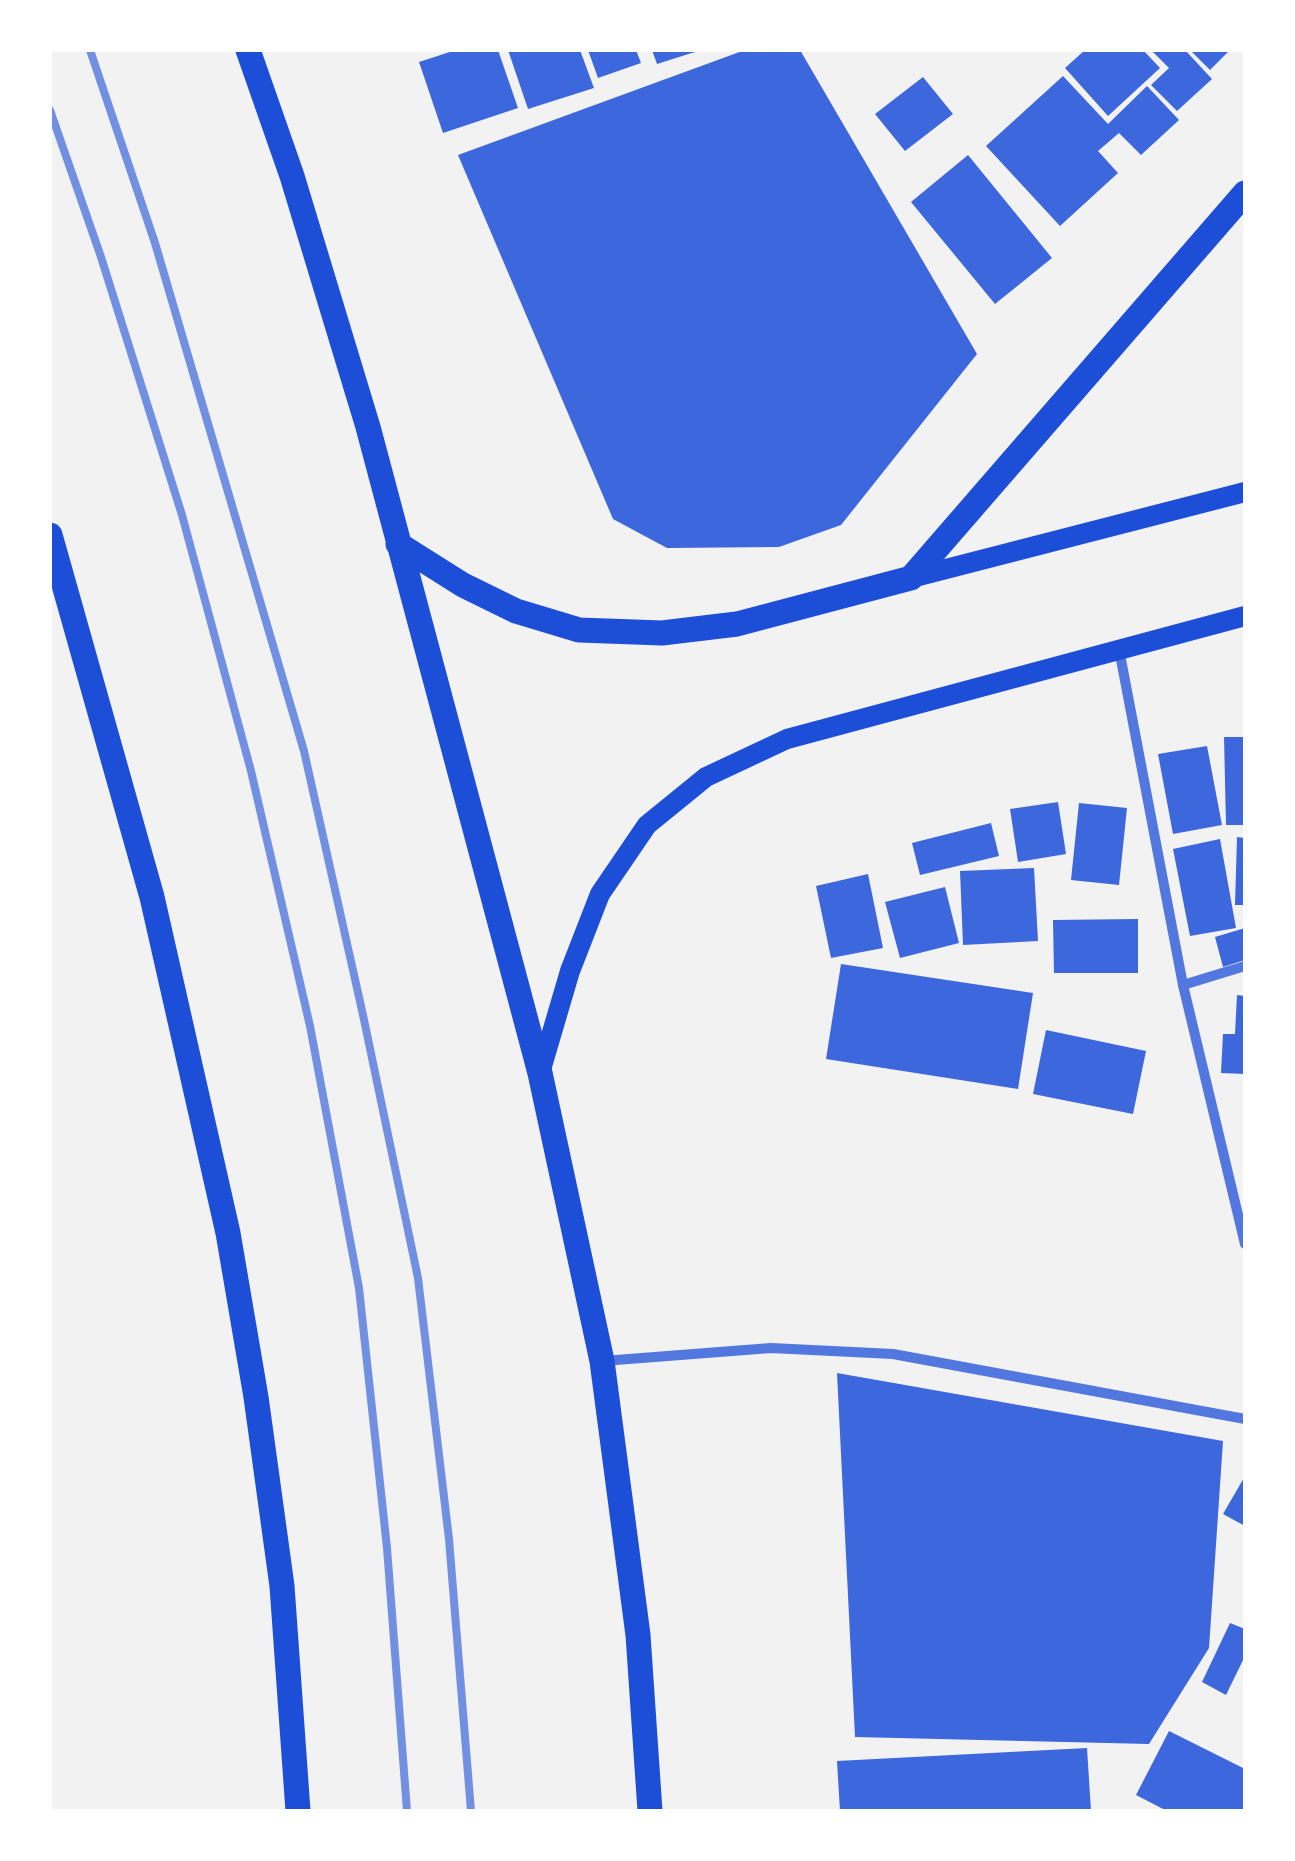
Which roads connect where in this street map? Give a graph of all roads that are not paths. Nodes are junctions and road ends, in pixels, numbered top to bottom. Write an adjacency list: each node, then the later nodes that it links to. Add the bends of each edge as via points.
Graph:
1 (248, 50): 5 (main road, via 298,194)
2 (1245, 193): 6 (main road)
3 (1245, 492): 6 (main road)
4 (50, 535): 15 (main road, via 152,897 228,1233 282,1586)
5 (398, 544): 6 (main road, via 516,611 579,630 662,633 738,624); 11 (main road)
6 (911, 578)
7 (1245, 616): 8 (main road)
8 (1119, 648): 10 (street); 11 (main road, via 787,739 706,777 646,825 600,894)
9 (1245, 966): 10 (street)
10 (1182, 985): 12 (street)
11 (540, 1073): 13 (main road)
12 (1245, 1244)
13 (602, 1362): 14 (street, via 771,1348 893,1354); 16 (main road, via 638,1635)
14 (1245, 1419)
15 (298, 1811)
16 (650, 1811)

